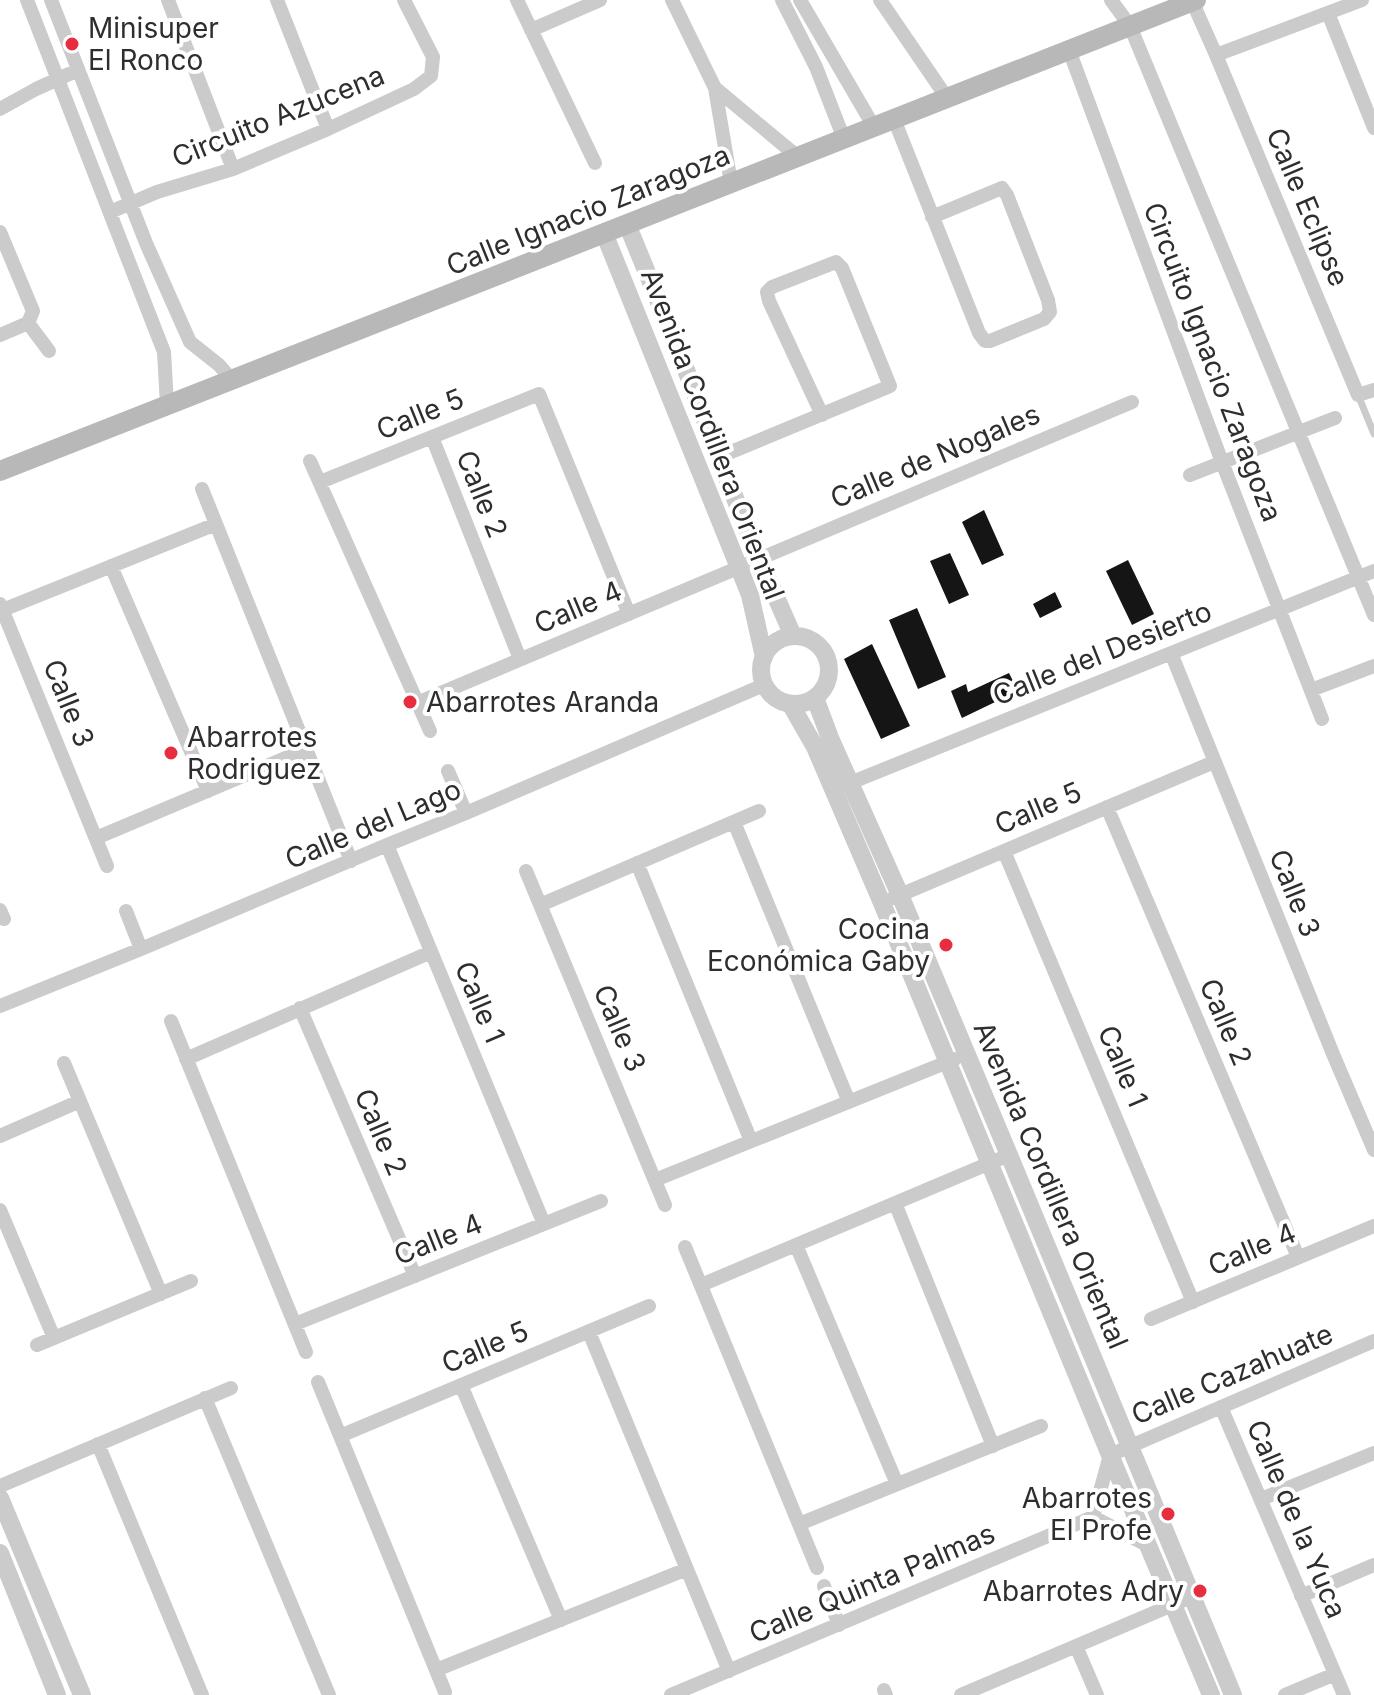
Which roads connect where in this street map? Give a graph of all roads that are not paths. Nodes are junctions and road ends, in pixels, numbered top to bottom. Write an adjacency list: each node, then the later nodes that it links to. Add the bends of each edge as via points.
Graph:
1 (27, 0): 23 (street)
2 (51, 0): 22 (street)
3 (168, 0): 34 (street)
4 (277, 0): 30 (street)
5 (404, 0): 30 (street, Circuito Azucena, via 433,57 431,76)
6 (517, 0): 17 (street)
7 (600, 0): 17 (street)
8 (672, 0): 24 (street)
9 (782, 0): 21 (street)
10 (800, 0): 20 (street)
11 (880, 0): 25 (street)
12 (1111, 0): 16 (street, Circuito Ignacio Zaragoza)
13 (1362, 0): 15 (street)
14 (1194, 1): 16 (main road, Calle Ignacio Zaragoza); 19 (street, Calle Eclipse)
15 (1328, 13): 19 (street); 29 (street)
16 (1130, 26): 18 (main road, Calle Ignacio Zaragoza); 56 (street, Circuito Ignacio Zaragoza)
17 (531, 30): 33 (street)
18 (1069, 50): 25 (main road, Calle Ignacio Zaragoza); 61 (street, Circuito Ignacio Zaragoza)
19 (1216, 55): 51 (street, Calle Eclipse)
20 (834, 58): 21 (street); 28 (street)
21 (816, 67): 31 (street)
22 (78, 70): 23 (street); 36 (street)
23 (58, 79): 26 (street); 37 (street)
24 (715, 88): 32 (street); 35 (street)
25 (947, 98): 27 (main road, Calle Ignacio Zaragoza)
26 (0, 109)
27 (894, 119): 28 (main road, Calle Ignacio Zaragoza); 38 (street)
28 (874, 127): 31 (main road, Calle Ignacio Zaragoza)
29 (1374, 128)
30 (328, 129): 34 (street, Circuito Azucena)
31 (844, 139): 32 (main road, Calle Ignacio Zaragoza)
32 (798, 157): 35 (main road, Calle Ignacio Zaragoza)
33 (595, 163)
34 (233, 169): 36 (street, Circuito Azucena)
35 (731, 183): 39 (main road, Calle Ignacio Zaragoza)
36 (131, 203): 37 (street, Circuito Azucena); 45 (street)
37 (110, 212): 48 (street)
38 (932, 217): 38 (street, via 985,341 1050,312 1002,188)
39 (627, 224): 41 (main road, Calle Ignacio Zaragoza); 44 (street, Avenida Cordillera Oriental)
40 (0, 232): 42 (street, via 33,311)
41 (604, 233): 46 (street, Avenida Cordillera Oriental); 49 (main road, Calle Ignacio Zaragoza)
42 (28, 323): 43 (street); 47 (street)
43 (0, 335)
44 (673, 336): 46 (street); 59 (street, Avenida Cordillera Oriental)
45 (190, 342): 48 (street); 49 (street)
46 (649, 344): 69 (street, Avenida Cordillera Oriental)
47 (49, 351)
48 (164, 352): 53 (street)
49 (232, 380): 53 (main road, Calle Ignacio Zaragoza)
50 (1374, 390): 51 (street)
51 (1358, 395): 57 (lane, Calle Eclipse)
52 (1132, 402): 67 (street, Calle de Nogales)
53 (167, 405): 62 (main road, Calle Ignacio Zaragoza)
54 (822, 415): 54 (street, via 890,386 836,262 767,292); 59 (street)
55 (1335, 418): 56 (street)
56 (1298, 433): 61 (street); 71 (street, Circuito Ignacio Zaragoza)
57 (1374, 434)
58 (432, 437): 64 (street, Calle 5); 74 (street, Calle 5, via 539,394); 79 (street, Calle 2)
59 (719, 457): 67 (street, Avenida Cordillera Oriental)
60 (310, 461): 64 (street)
61 (1222, 462): 63 (street); 73 (street, Circuito Ignacio Zaragoza)
62 (0, 471)
63 (1190, 475)
64 (320, 482): 84 (street)
65 (202, 489): 66 (street)
66 (216, 524): 68 (street); 88 (street)
67 (759, 559): 69 (street, Calle 4); 76 (street, Avenida Cordillera Oriental)
68 (111, 566): 72 (street); 92 (street)
69 (739, 567): 74 (street, Calle 4); 78 (street, Avenida Cordillera Oriental)
70 (1374, 571): 71 (street, Calle del Desierto)
71 (1359, 577): 73 (street, Calle del Desierto); 75 (street, Circuito Ignacio Zaragoza)
72 (1, 608): 97 (street, Calle 3)
73 (1280, 609): 77 (street, Calle del Desierto); 82 (street, Circuito Ignacio Zaragoza)
74 (629, 614): 79 (street, Calle 4)
75 (1374, 615)
76 (793, 636): 78 (street, via 770,646); 83 (street, via 806,637 825,653 829,678)
77 (1171, 653): 89 (street, Calle 3); 91 (street, Calle del Desierto)
78 (764, 657): 81 (street)
79 (520, 659): 84 (street, Calle 4)
80 (1374, 666): 82 (street)
81 (764, 685): 85 (street); 95 (street, Calle del Lago)
82 (1311, 690): 86 (street, Circuito Ignacio Zaragoza)
83 (815, 698): 85 (street); 91 (street, Avenida Cordillera Oriental)
84 (417, 703): 87 (street)
85 (791, 705): 105 (street, Avenida Cordillera Oriental, via 815,747)
86 (1322, 719)
87 (430, 731)
88 (307, 749): 92 (street); 100 (street)
89 (1214, 762): 93 (street, Calle 5); 121 (street, Calle 3)
90 (448, 771): 95 (street)
91 (850, 783): 104 (street, Avenida Cordillera Oriental)
92 (208, 791): 97 (street)
93 (1107, 807): 99 (street, Calle 5); 133 (street, Calle 2)
94 (759, 811): 96 (street)
95 (466, 813): 98 (street, Calle del Lago)
96 (734, 822): 101 (street); 118 (street)
97 (96, 838): 102 (street, Calle 3)
98 (387, 845): 100 (street, Calle del Lago); 109 (street, Calle 1)
99 (1004, 851): 104 (street, Calle 5); 138 (street, Calle 1)
100 (351, 861): 108 (street, Calle del Lago)
101 (637, 863): 106 (street); 120 (street)
102 (107, 866)
103 (526, 871): 106 (street, Calle 3)
104 (900, 895): 105 (street, Calle 5); 113 (street, Avenida Cordillera Oriental)
105 (882, 903): 116 (street, Avenida Cordillera Oriental)
106 (540, 905): 124 (street, Calle 3)
107 (126, 911): 108 (street)
108 (141, 949): 110 (street, Calle del Lago)
109 (431, 952): 111 (street); 129 (street, Calle 1)
110 (0, 1006)
111 (300, 1008): 114 (street); 134 (street, Calle 2)
112 (171, 1021): 114 (street)
113 (966, 1055): 116 (street); 122 (street, Avenida Cordillera Oriental)
114 (186, 1059): 141 (street)
115 (64, 1063): 117 (street)
116 (947, 1063): 118 (street); 123 (street, Avenida Cordillera Oriental)
117 (80, 1101): 119 (street); 137 (street)
118 (849, 1102): 120 (street)
119 (0, 1136)
120 (751, 1141): 124 (street)
121 (1374, 1150)
122 (1009, 1155): 123 (street); 156 (street, Avenida Cordillera Oriental)
123 (989, 1164): 126 (street); 158 (street, Avenida Cordillera Oriental)
124 (655, 1180): 127 (street, Calle 3)
125 (601, 1201): 129 (street, Calle 4)
126 (895, 1203): 131 (street); 155 (street)
127 (665, 1205)
128 (0, 1210): 143 (street)
129 (544, 1224): 134 (street, Calle 4)
130 (1374, 1226): 133 (street, Calle 4)
131 (796, 1245): 136 (street); 159 (street)
132 (685, 1247): 136 (street)
133 (1298, 1257): 138 (street, Calle 4)
134 (415, 1276): 141 (street, Calle 4)
135 (191, 1281): 137 (street)
136 (701, 1285): 164 (street)
137 (161, 1294): 143 (street)
138 (1193, 1302): 140 (street, Calle 4)
139 (649, 1306): 142 (street, Calle 5)
140 (1151, 1319)
141 (295, 1324): 146 (street)
142 (589, 1332): 148 (street, Calle 5); 169 (street)
143 (54, 1338): 145 (street)
144 (1374, 1341): 151 (street, Calle Cazahuate)
145 (37, 1345)
146 (306, 1352)
147 (318, 1382): 153 (street)
148 (461, 1385): 153 (street, Calle 5); 173 (street)
149 (231, 1388): 150 (street)
150 (205, 1398): 154 (street); 183 (street)
151 (1221, 1407): 156 (street, Calle Cazahuate); 162 (street, Calle de la Yuca)
152 (1041, 1426): 155 (street)
153 (340, 1436): 176 (street)
154 (98, 1444): 160 (street); 182 (street)
155 (993, 1446): 159 (street)
156 (1129, 1447): 158 (street, Calle Cazahuate); 172 (street, Avenida Cordillera Oriental)
157 (1374, 1453): 162 (street)
158 (1110, 1455): 163 (street); 165 (street, Avenida Cordillera Oriental)
159 (897, 1484): 164 (street)
160 (0, 1486)
161 (0, 1498): 181 (street)
162 (1261, 1499): 171 (street, Calle de la Yuca)
163 (1093, 1517): 165 (street); 174 (street, Calle Quinta Palmas)
164 (799, 1524): 168 (street)
165 (1149, 1546): 172 (street, Avenida Cordillera Oriental)
166 (0, 1553): 180 (street)
167 (1374, 1565): 171 (street)
168 (817, 1568)
169 (687, 1569): 173 (street); 177 (street)
170 (824, 1586): 174 (street)
171 (1301, 1596): 178 (street, Calle de la Yuca)
172 (1182, 1600): 175 (street); 187 (street, Avenida Cordillera Oriental); 188 (street, Avenida Cordillera Oriental)
173 (561, 1620): 176 (street)
174 (839, 1625): 177 (street, Calle Quinta Palmas)
175 (1076, 1646): 185 (street); 186 (street)
176 (436, 1670): 179 (street)
177 (729, 1671): 184 (street, Calle Quinta Palmas)
178 (1335, 1674): 189 (street); 190 (street, Calle de la Yuca)
179 (445, 1692)
180 (57, 1695)
181 (82, 1695)
182 (202, 1695)
183 (329, 1695)
184 (671, 1695)
185 (961, 1695)
186 (1097, 1695)
187 (1211, 1695)
188 (1233, 1695)
189 (1285, 1695)
190 (1344, 1695)

